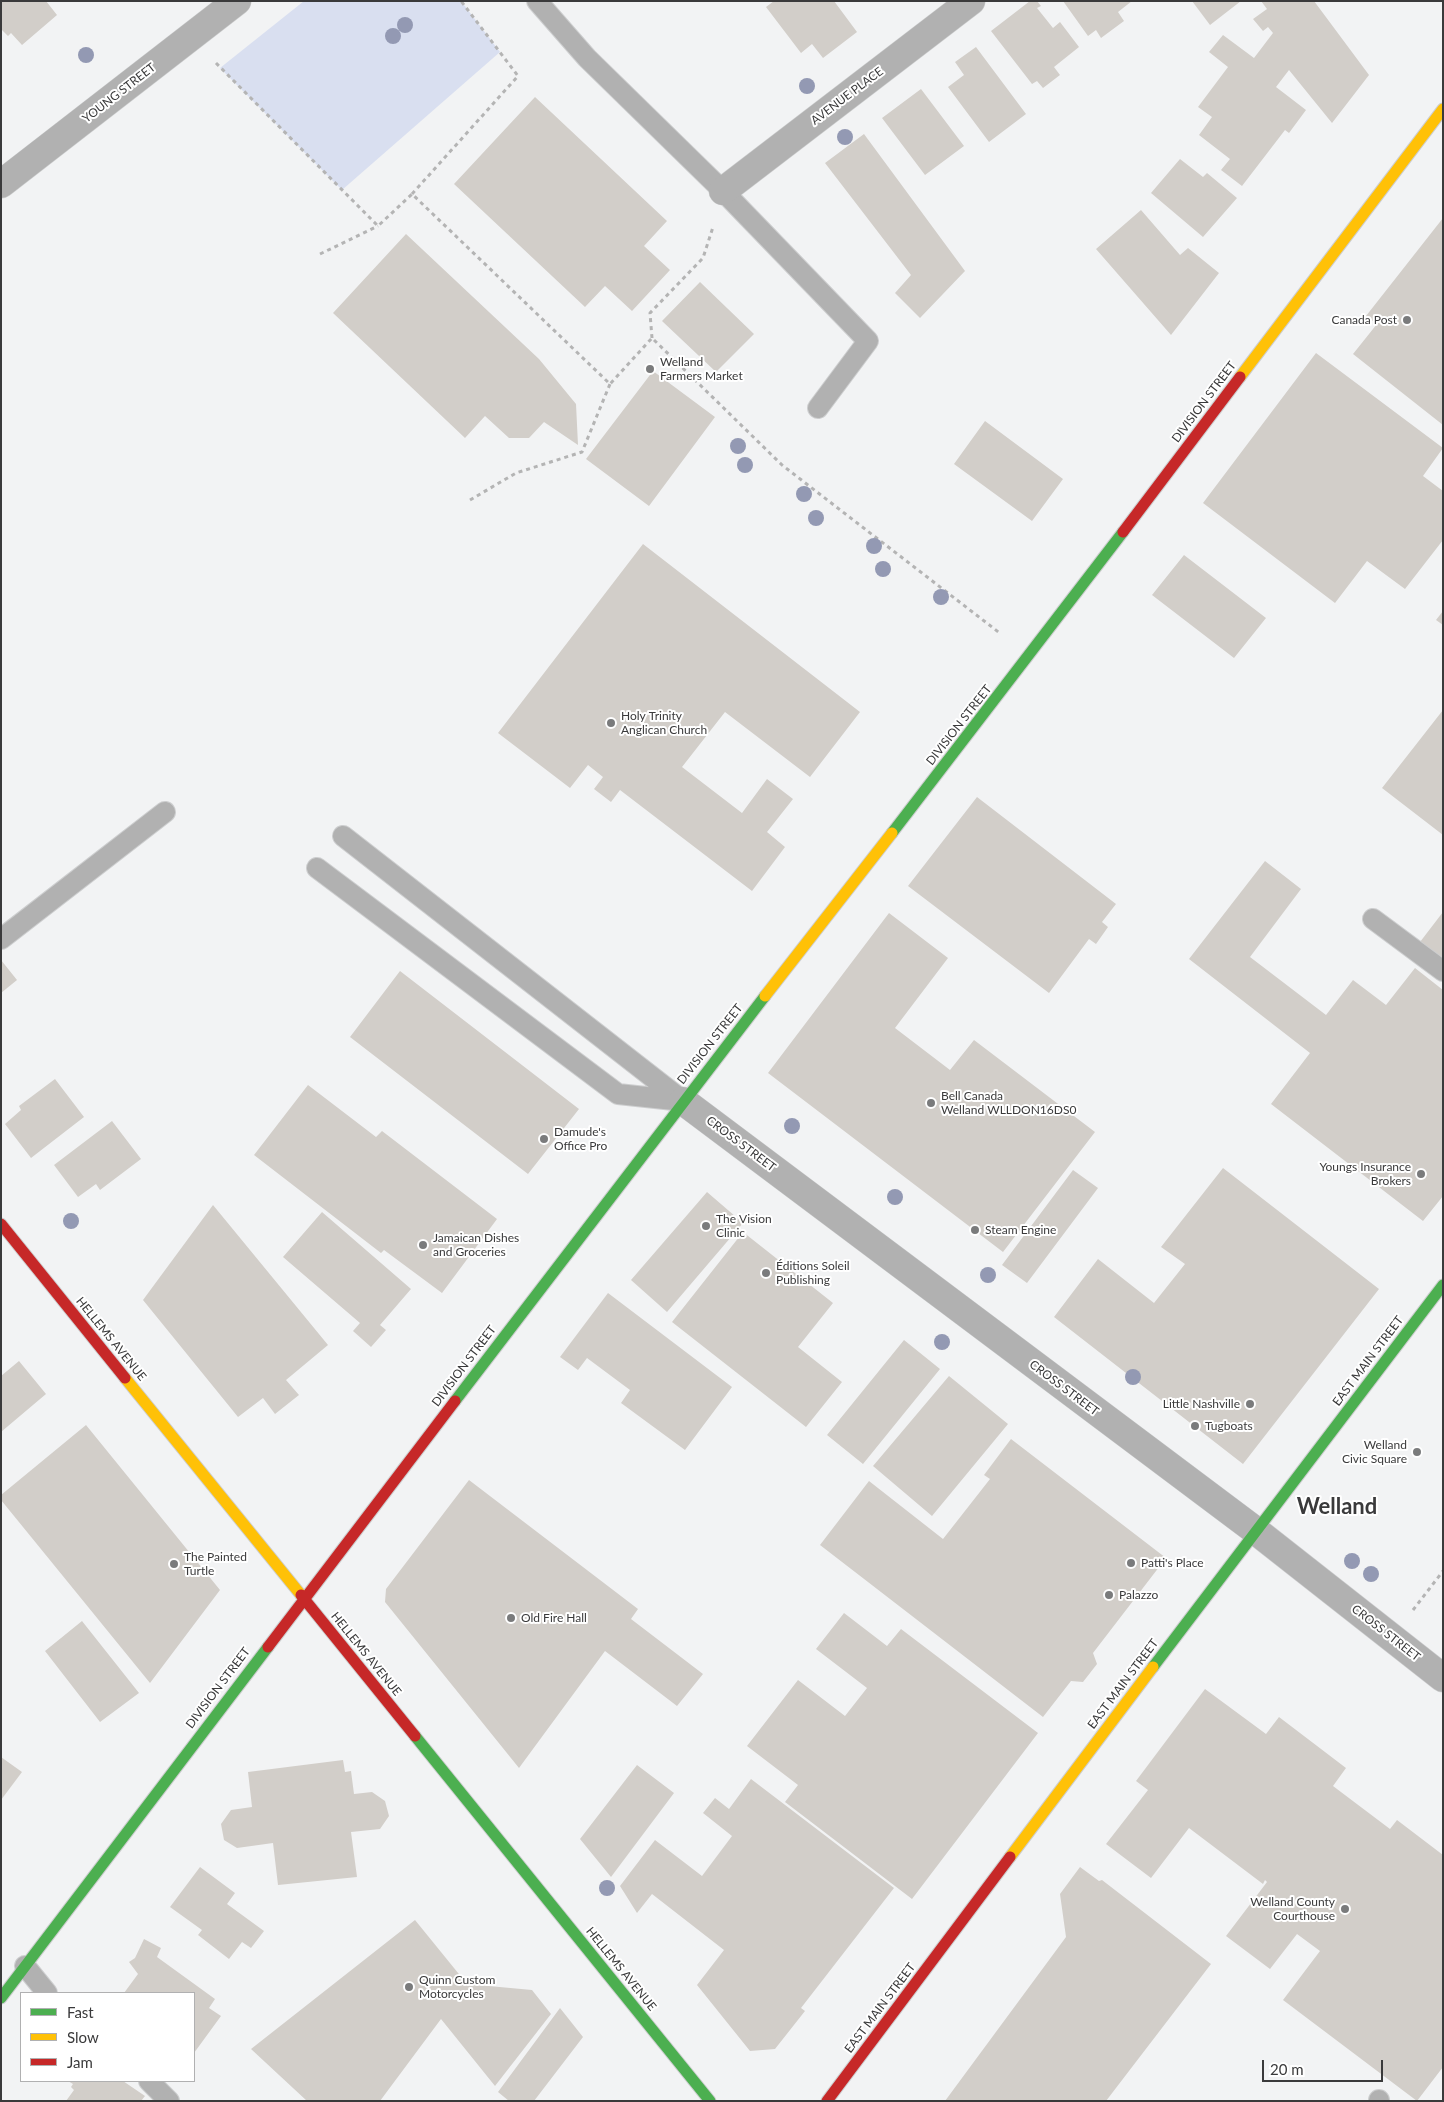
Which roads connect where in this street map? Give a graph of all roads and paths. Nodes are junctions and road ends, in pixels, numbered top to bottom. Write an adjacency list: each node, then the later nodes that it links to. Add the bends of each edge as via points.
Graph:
1 (237, 1): 5 (street, YOUNG STREET)
2 (461, 1): 9 (path, via 518,76)
3 (537, 1): 8 (lane, via 587,58)
4 (971, 1): 8 (street, AVENUE PLACE)
5 (194, 35): 7 (street, YOUNG STREET); 10 (path, via 220,68)
6 (1443, 109): 16 (main road, DIVISION STREET)
7 (1, 184)
8 (723, 191): 12 (path, via 703,258 650,313); 14 (lane, via 868,341)
9 (412, 194): 10 (path); 13 (path)
10 (378, 226): 11 (path)
11 (320, 254)
12 (652, 338): 13 (path); 16 (path, via 782,465)
13 (610, 384): 15 (path, via 582,452 516,474)
14 (818, 408)
15 (470, 500)
16 (1029, 656): 23 (main road, DIVISION STREET)
17 (165, 812): 21 (lane)
18 (343, 836): 23 (lane)
19 (317, 868): 23 (lane, via 618,1094)
20 (1373, 919): 22 (lane)
21 (1, 939)
22 (1443, 971)
23 (683, 1101): 26 (street, CROSS STREET); 28 (main road, DIVISION STREET)
24 (1, 1224): 28 (main road, HELLEMS AVENUE)
25 (1443, 1285): 26 (main road, EAST MAIN STREET)
26 (1256, 1531): 29 (street, CROSS STREET); 37 (main road, EAST MAIN STREET)
27 (1443, 1571): 29 (path)
28 (303, 1599): 31 (main road, DIVISION STREET); 36 (main road, HELLEMS AVENUE)
29 (1393, 1638): 30 (street, CROSS STREET)
30 (1443, 1678)
31 (25, 1966): 32 (lane); 33 (main road, DIVISION STREET)
32 (46, 1992)
33 (1, 1998)
34 (150, 2082): 35 (lane)
35 (169, 2101)
36 (710, 2101)
37 (827, 2101)

